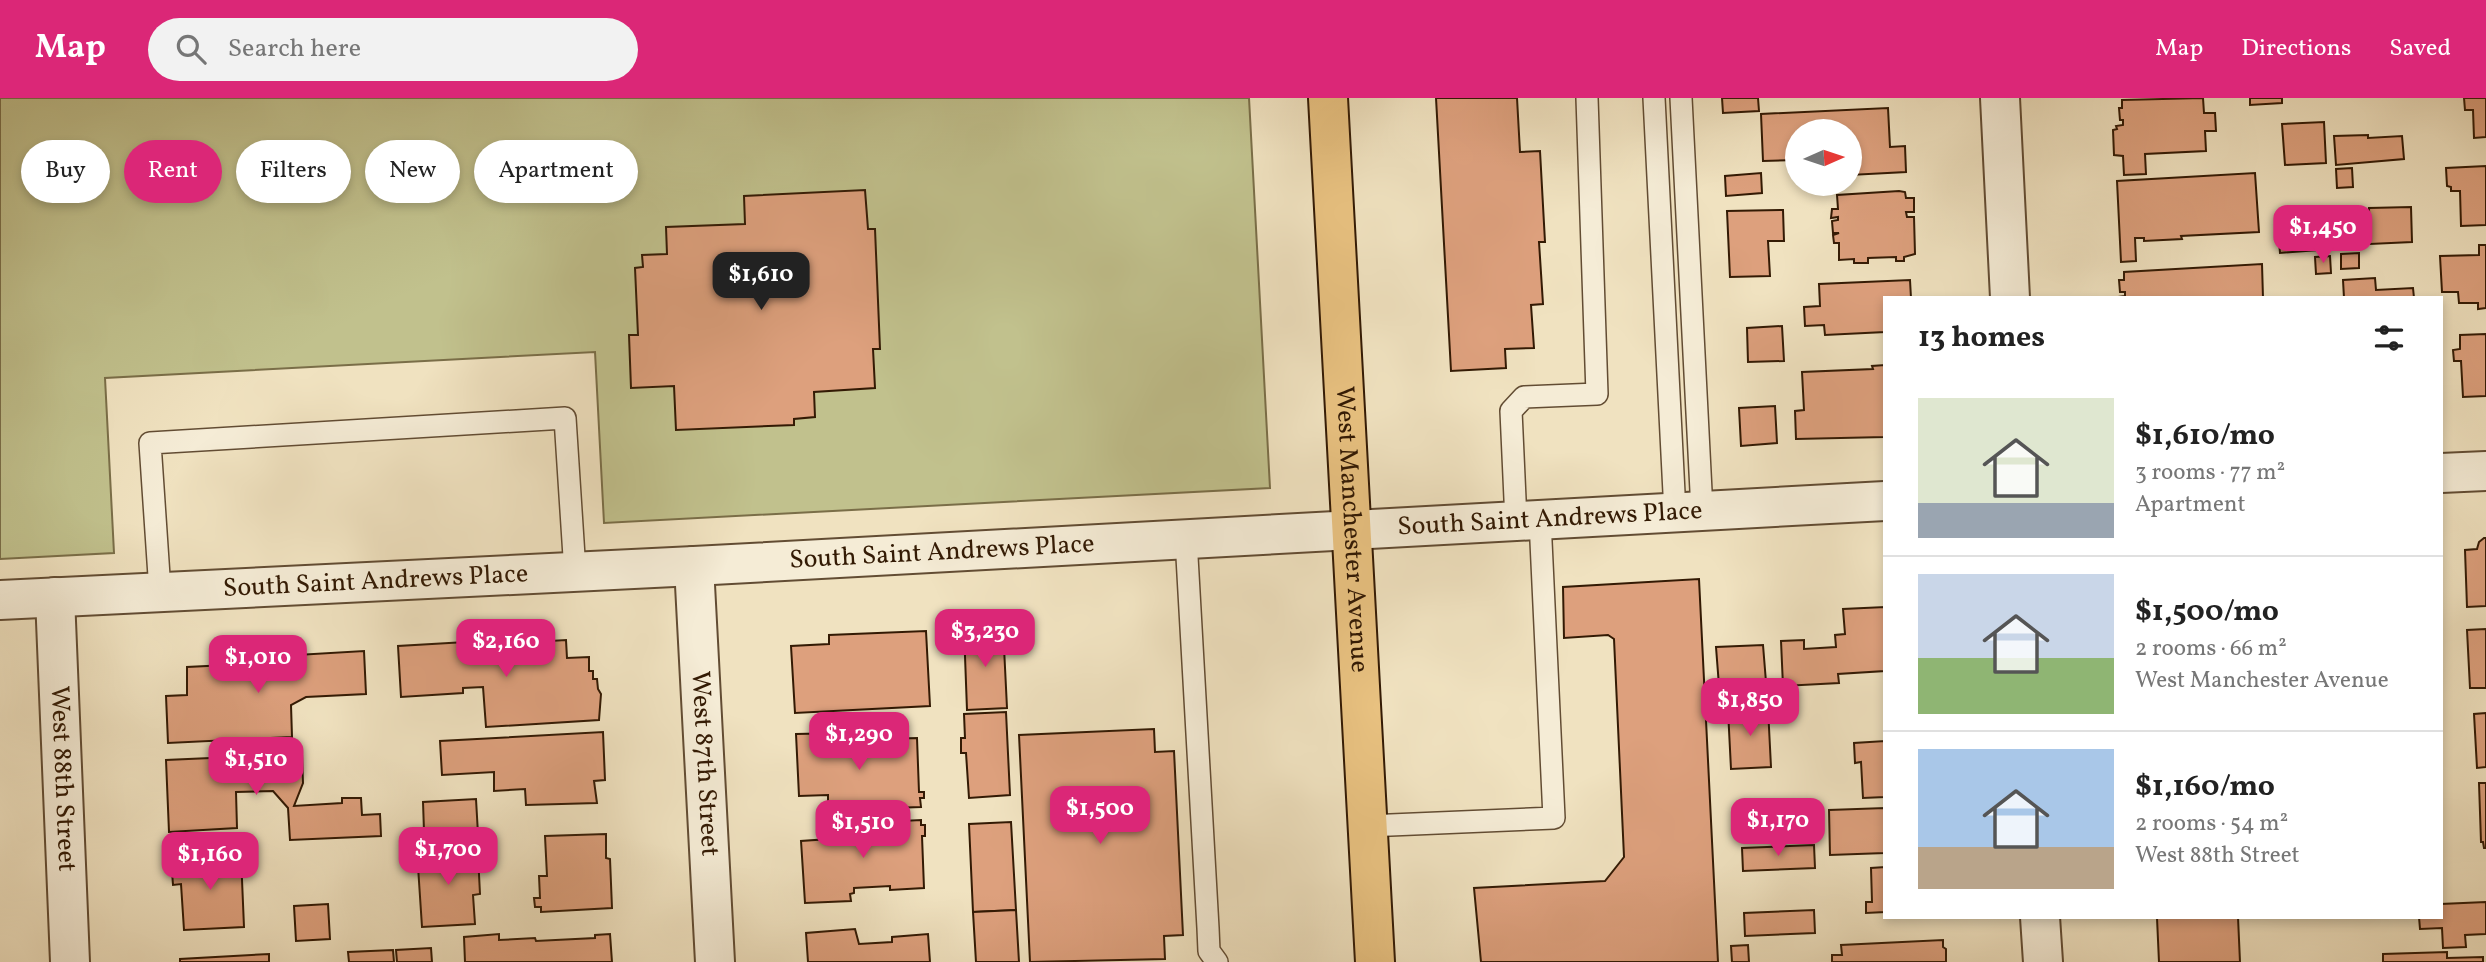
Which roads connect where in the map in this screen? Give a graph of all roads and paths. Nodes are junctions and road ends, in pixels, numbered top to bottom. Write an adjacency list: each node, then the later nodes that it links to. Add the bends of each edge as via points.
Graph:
1 (1328, 98): 12 (main road, West Manchester Avenue)
2 (1587, 98): 11 (lane, via 1597,394 1524,397 1511,411)
3 (1654, 98): 10 (lane)
4 (1681, 98): 10 (lane)
5 (2000, 98): 6 (street)
6 (2010, 296)
7 (2486, 471): 8 (street)
8 (2443, 473)
9 (1883, 501): 10 (street, South Saint Andrews Place)
10 (1689, 512): 11 (street, South Saint Andrews Place)
11 (1528, 520): 12 (street, South Saint Andrews Place); 19 (lane, via 1554,818)
12 (1352, 530): 13 (street, South Saint Andrews Place); 19 (main road, West Manchester Avenue)
13 (1186, 539): 14 (street, South Saint Andrews Place); 23 (lane, via 1209,951)
14 (694, 566): 15 (street, South Saint Andrews Place); 22 (street, West 87th Street)
15 (575, 572): 16 (street, South Saint Andrews Place); 16 (lane, via 565,418 150,443)
16 (160, 591): 17 (street, South Saint Andrews Place)
17 (55, 597): 18 (street, South Saint Andrews Place); 21 (street, West 88th Street)
18 (0, 600)
19 (1367, 825): 24 (main road, West Manchester Avenue)
20 (2040, 919): 25 (street)
21 (69, 962)
22 (715, 962)
23 (1217, 962)
24 (1375, 962)
25 (2043, 962)

